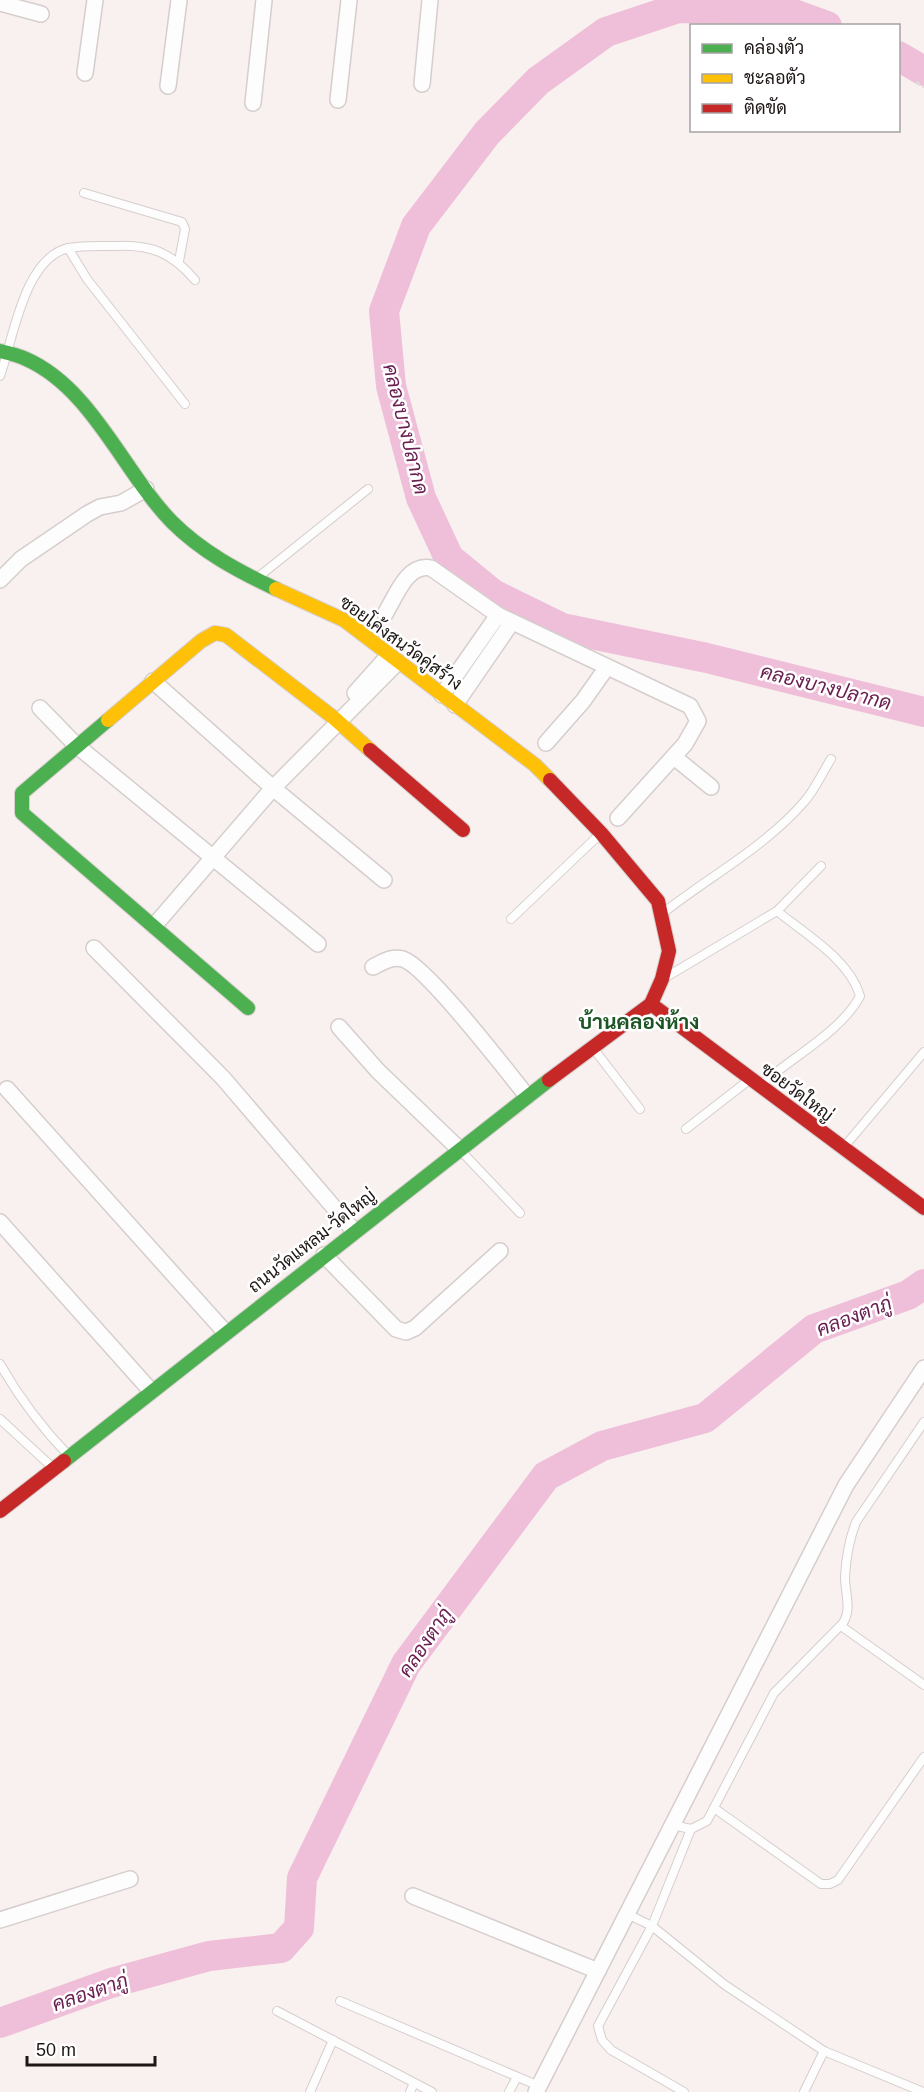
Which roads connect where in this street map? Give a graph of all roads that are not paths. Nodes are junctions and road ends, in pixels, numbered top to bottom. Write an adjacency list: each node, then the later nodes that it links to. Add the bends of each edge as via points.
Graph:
1 (95, 0): 8 (street)
2 (179, 0): 10 (street)
3 (264, 0): 12 (street)
4 (349, 0): 11 (street)
5 (430, 0): 9 (street)
6 (0, 3): 7 (street)
7 (41, 14)
8 (85, 73)
9 (422, 84)
10 (168, 86)
11 (338, 100)
12 (253, 103)
13 (84, 193): 15 (lane, via 182,222 185,229)
14 (68, 248): 15 (lane, via 126,245 159,251); 17 (lane, via 54,254 30,282); 19 (lane, via 87,279)
15 (179, 261): 16 (lane)
16 (195, 280)
17 (4, 351): 18 (lane); 20 (street, ซอยโค้งสนวัดคู่สร้าง, via 29,359 52,375 97,422)
18 (0, 376)
19 (185, 404)
20 (146, 489): 22 (street, via 121,503 87,514 21,559); 23 (street, ซอยโค้งสนวัดคู่สร้าง, via 171,521 216,560)
21 (368, 489): 23 (lane)
22 (0, 580)
23 (253, 581): 27 (street, ซอยโค้งสนวัดคู่สร้าง, via 310,602 344,620)
24 (384, 614): 25 (street, via 412,570 421,566 431,568)
25 (498, 615): 26 (street); 30 (street)
26 (512, 622): 28 (street); 31 (street)
27 (394, 658): 30 (street, ซอยโค้งสนวัดคู่สร้าง); 33 (street)
28 (607, 667): 34 (street); 36 (street, via 690,706 696,714 698,721)
29 (153, 681): 33 (street, via 201,641 214,633 226,635); 35 (street); 39 (street)
30 (442, 695): 31 (street, ซอยโค้งสนวัดคู่สร้าง)
31 (455, 705): 42 (street, ซอยโค้งสนวัดคู่สร้าง, via 535,765)
32 (40, 708): 35 (street)
33 (334, 724): 39 (street); 41 (street)
34 (546, 743)
35 (76, 745): 43 (street); 49 (street, via 22,794 22,813)
36 (674, 757): 38 (street); 40 (street)
37 (831, 759): 47 (lane, via 806,801 770,836)
38 (711, 787)
39 (273, 788): 43 (street); 45 (street)
40 (618, 818)
41 (463, 830)
42 (601, 833): 47 (street, ซอยโค้งสนวัดคู่สร้าง, via 658,902); 48 (lane)
43 (212, 859): 49 (street); 50 (street)
44 (821, 866): 46 (lane)
45 (384, 880)
46 (777, 911): 53 (lane); 59 (lane, via 835,959 857,986 860,996 824,1035)
47 (662, 914): 53 (street, ซอยโค้งสนวัดคู่สร้าง, via 669,951)
48 (511, 919)
49 (154, 926): 55 (street)
50 (318, 944)
51 (94, 948): 69 (street, via 222,1078)
52 (373, 967): 61 (street, via 390,958 404,960 429,979)
53 (662, 979): 54 (street, ซอยโค้งสนวัดคู่สร้าง)
54 (651, 1004): 57 (street, ถนนวัดแหลม-วัดใหญ่); 59 (street, ซอยวัดใหญ่)
55 (248, 1008)
56 (339, 1027): 64 (street, via 378,1071)
57 (592, 1047): 61 (street, ถนนวัดแหลม-วัดใหญ่); 62 (lane)
58 (924, 1052): 65 (lane)
59 (755, 1083): 63 (lane); 65 (street, ซอยวัดใหญ่)
60 (7, 1089): 72 (street)
61 (527, 1096): 64 (street, ถนนวัดแหลม-วัดใหญ่)
62 (640, 1109)
63 (687, 1129)
64 (459, 1149): 67 (lane); 69 (street, ถนนวัดแหลม-วัดใหญ่)
65 (843, 1149): 66 (street, ซอยวัดใหญ่)
66 (924, 1208)
67 (520, 1213)
68 (0, 1222): 75 (street)
69 (354, 1231): 71 (street, ถนนวัดแหลม-วัดใหญ่)
70 (500, 1251): 71 (street, via 406,1332 396,1329)
71 (324, 1254): 72 (street, ถนนวัดแหลม-วัดใหญ่)
72 (225, 1332): 75 (street, ถนนวัดแหลม-วัดใหญ่)
73 (0, 1364): 78 (lane, via 36,1422)
74 (924, 1368): 85 (street, via 846,1485)
75 (151, 1391): 78 (street, ถนนวัดแหลม-วัดใหญ่)
76 (0, 1419): 79 (lane)
77 (924, 1422): 81 (lane, via 855,1522 846,1564 847,1616)
78 (69, 1456): 79 (street, ถนนวัดแหลม-วัดใหญ่)
79 (54, 1468): 80 (street, ถนนวัดแหลม-วัดใหญ่)
80 (0, 1511)
81 (841, 1626): 82 (lane); 84 (lane, via 774,1693)
82 (924, 1685)
83 (924, 1756): 84 (lane, via 838,1880 830,1884 821,1884)
84 (714, 1808): 86 (lane, via 707,1821)
85 (672, 1824): 86 (lane); 89 (street)
86 (692, 1829): 91 (lane)
87 (130, 1879): 90 (street)
88 (413, 1896): 92 (street)
89 (626, 1913): 91 (lane); 92 (street)
90 (0, 1920)
91 (652, 1926): 96 (lane, via 725,1985); 104 (lane, via 598,2026 602,2040 612,2050)
92 (598, 1971): 99 (street)
93 (340, 2001): 97 (lane)
94 (277, 2011): 95 (lane)
95 (333, 2040): 98 (lane); 100 (lane)
96 (824, 2050): 105 (lane); 106 (lane)
97 (517, 2077): 99 (lane); 103 (lane)
98 (414, 2083): 101 (lane); 102 (lane)
99 (538, 2089)
100 (310, 2092)
101 (410, 2092)
102 (432, 2092)
103 (509, 2092)
104 (684, 2092)
105 (804, 2092)
106 (923, 2092)

